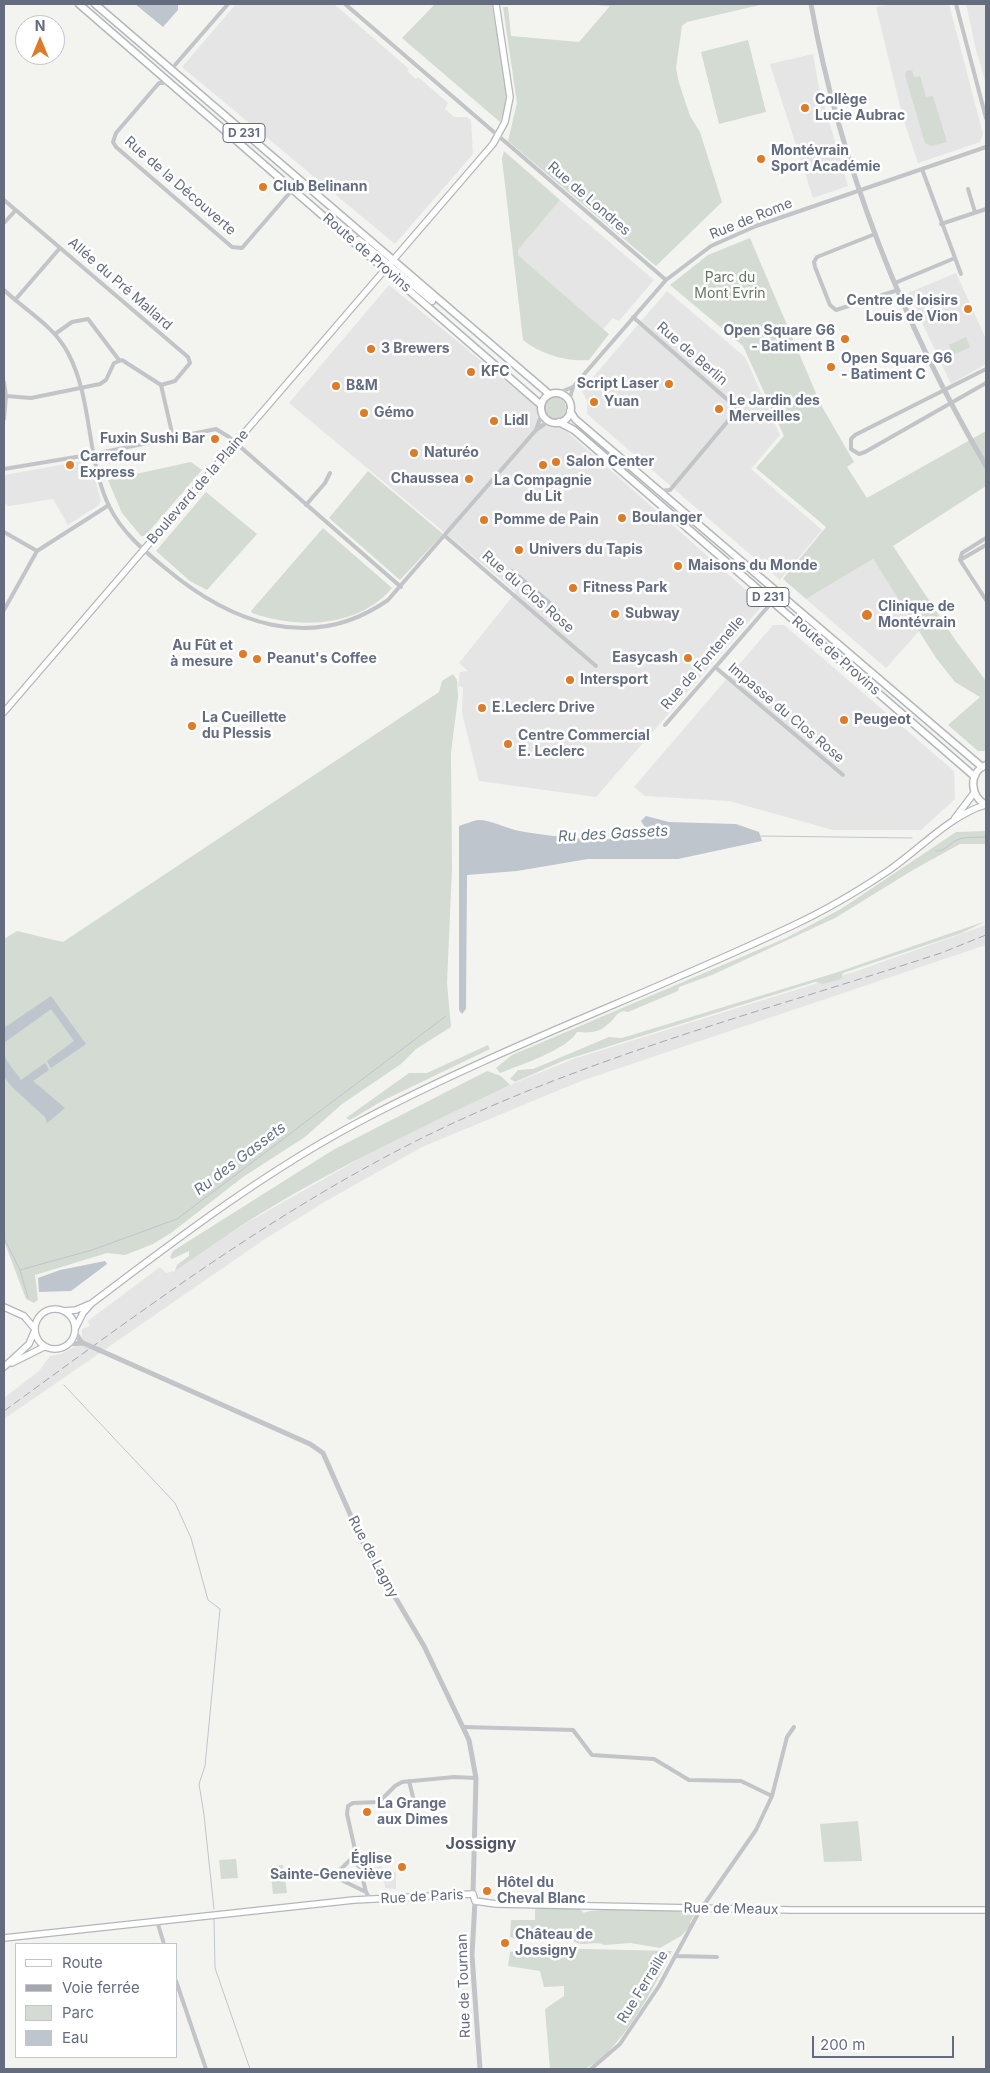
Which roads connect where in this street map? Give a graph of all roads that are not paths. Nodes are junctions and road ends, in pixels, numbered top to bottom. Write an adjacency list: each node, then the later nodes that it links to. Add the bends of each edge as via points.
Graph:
1 (79, 4): 10 (main road, Route de Provins / D 231)
2 (95, 4): 8 (main road, Route de Provins / D 231)
3 (228, 4): 9 (street)
4 (345, 4): 15 (street, Rue de Londres)
5 (496, 4): 15 (main road, Boulevard de la Plaine, via 510,98 507,116)
6 (811, 4): 20 (street, via 833,102)
7 (956, 4): 14 (street)
8 (164, 64): 9 (street); 11 (main road, Route de Provins / D 231)
9 (175, 65): 11 (street)
10 (158, 71): 12 (street); 13 (main road, Route de Provins / D 231)
11 (178, 76): 30 (main road, Route de Provins / D 231)
12 (159, 83): 13 (street); 18 (street, Rue de la Découverte, via 116,133 114,144 232,247 239,249 244,245)
13 (172, 83): 18 (main road, Route de Provins / D 231)
14 (986, 118)
15 (498, 135): 30 (main road, Boulevard de la Plaine); 32 (street, Rue de Londres)
16 (986, 148): 17 (street, Rue de Rome)
17 (922, 169): 20 (street, Rue de Rome); 26 (street)
18 (293, 189): 30 (main road, Route de Provins / D 231, via 344,233)
19 (968, 189): 24 (street)
20 (860, 191): 27 (street); 32 (street, Rue de Rome, via 729,237 694,257)
21 (4, 200): 23 (street, Allée du Pré Mallard)
22 (986, 209): 24 (street)
23 (14, 211): 25 (street); 28 (street, Allée du Pré Mallard)
24 (975, 212): 26 (street)
25 (4, 223)
26 (941, 224): 29 (street)
27 (875, 234): 33 (street); 35 (street, via 817,257 815,267 830,305 836,310)
28 (60, 248): 36 (street); 43 (street, Allée du Pré Mallard, via 188,357 190,363 175,381)
29 (955, 258): 31 (street); 33 (street)
30 (389, 265): 48 (main road, Route de Provins / D 231); 52 (main road, Route de Provins / D 231); 61 (main road, Boulevard de la Plaine)
31 (961, 274)
32 (666, 280): 37 (street, Rue de Rome)
33 (895, 283): 35 (street)
34 (4, 290): 36 (street)
35 (898, 290): 46 (street)
36 (15, 300): 38 (street)
37 (633, 317): 44 (street, Rue de Rome); 66 (street, Rue de Berlin, via 738,409)
38 (55, 334): 39 (street, via 72,322 88,319); 45 (street, via 74,366)
39 (119, 360): 43 (street); 45 (street, via 114,363 106,380)
40 (986, 369): 46 (street)
41 (4, 382): 49 (street)
42 (986, 383): 51 (street)
43 (161, 385): 60 (street)
44 (573, 387): 47 (street); 50 (street)
45 (81, 388): 49 (street, via 31,398); 62 (street)
46 (945, 392): 51 (street); 51 (street, via 851,439 851,449 859,454 865,452)
47 (558, 393): 48 (main road); 50 (main road)
48 (549, 394): 52 (main road)
49 (6, 396): 53 (street)
50 (569, 402): 54 (main road)
51 (951, 403): 63 (street)
52 (541, 405): 55 (main road)
53 (4, 407): 56 (street)
54 (570, 411): 58 (main road); 67 (main road, Route de Provins / D 231, via 575,419)
55 (542, 413): 57 (main road); 59 (street)
56 (4, 419)
57 (549, 421): 58 (main road); 59 (street)
58 (559, 422): 81 (main road, Route de Provins / D 231, via 574,430)
59 (536, 430): 72 (street)
60 (173, 437): 61 (street, via 216,429); 62 (street)
61 (235, 443): 70 (street); 75 (main road, Boulevard de la Plaine)
62 (94, 454): 64 (street); 69 (street)
63 (986, 466)
64 (4, 469)
65 (330, 473): 70 (street)
66 (670, 490): 67 (street); 68 (street)
67 (658, 491): 68 (main road, Route de Provins / D 231)
68 (673, 504): 79 (main road, Route de Provins / D 231)
69 (108, 505): 75 (street, via 125,531); 76 (street)
70 (306, 505): 78 (street)
71 (4, 532): 76 (street)
72 (445, 536): 78 (street); 83 (street, Rue du Clos Rose)
73 (986, 538): 77 (street, via 962,553)
74 (986, 545): 77 (street)
75 (143, 550): 78 (street, via 212,602 257,620 292,628 345,624 372,611); 85 (main road, Boulevard de la Plaine)
76 (37, 551): 82 (street)
77 (960, 560): 80 (street)
78 (402, 587)
79 (779, 594): 81 (street, Rue de Fontenelle); 87 (main road, Route de Provins / D 231)
80 (986, 600)
81 (772, 601): 84 (street, Rue de Fontenelle); 89 (main road, Route de Provins / D 231)
82 (4, 610)
83 (596, 666)
84 (715, 668): 86 (street, Rue de Fontenelle); 88 (street, Impasse du Clos Rose)
85 (4, 712)
86 (665, 725)
87 (984, 766): 89 (main road, D 231)
88 (842, 775)
89 (974, 776): 90 (main road)
90 (974, 793): 91 (main road); 92 (main road)
91 (986, 805): 92 (main road)
92 (952, 822): 93 (main road, via 888,871 830,907 445,1080 355,1124 269,1176)
93 (92, 1303): 95 (main road, via 69,1312); 99 (main road, via 77,1321)
94 (4, 1307): 97 (main road)
95 (63, 1310): 96 (main road, via 51,1309); 99 (main road, via 72,1318)
96 (40, 1315): 97 (main road); 98 (main road)
97 (24, 1316): 98 (main road)
98 (34, 1330): 102 (main road, via 37,1341); 103 (main road, via 29,1344)
99 (75, 1331): 100 (street); 101 (main road)
100 (83, 1343): 101 (street); 104 (street, Rue de Lagny, bridge, via 310,1444 322,1453 362,1541 424,1646)
101 (69, 1344): 102 (main road, via 57,1350)
102 (44, 1347): 103 (main road)
103 (4, 1367)
104 (464, 1727): 106 (street, Rue de Lagny, via 472,1748); 108 (street, via 573,1730 592,1755 654,1760 690,1780 741,1781)
105 (794, 1727): 108 (street, Rue Ferraille, via 787,1737)
106 (476, 1778): 107 (street); 112 (street, Rue de Lagny)
107 (409, 1781): 109 (street); 110 (street, via 395,1786 379,1802 353,1803 347,1807 356,1852)
108 (772, 1796): 115 (street, Rue Ferraille, via 756,1830)
109 (414, 1801)
110 (353, 1860): 111 (street, via 360,1868); 111 (street, via 340,1870 337,1878)
111 (366, 1892): 113 (street)
112 (473, 1894): 113 (main road, Rue de Paris); 114 (main road)
113 (370, 1899): 117 (main road, Rue de Paris)
114 (475, 1901): 115 (main road, Rue de Meaux); 124 (street, Rue de Tournan, via 472,1955)
115 (702, 1908): 116 (main road, Rue de Meaux); 120 (street, Rue Ferraille)
116 (986, 1910)
117 (157, 1921): 118 (main road, Rue de Paris); 119 (street)
118 (4, 1938)
119 (164, 1943)
120 (675, 1956): 121 (street); 125 (street, Rue Ferraille, via 622,2041)
121 (717, 1957)
122 (178, 1987): 123 (street)
123 (206, 2069)
124 (480, 2069)
125 (591, 2069)

